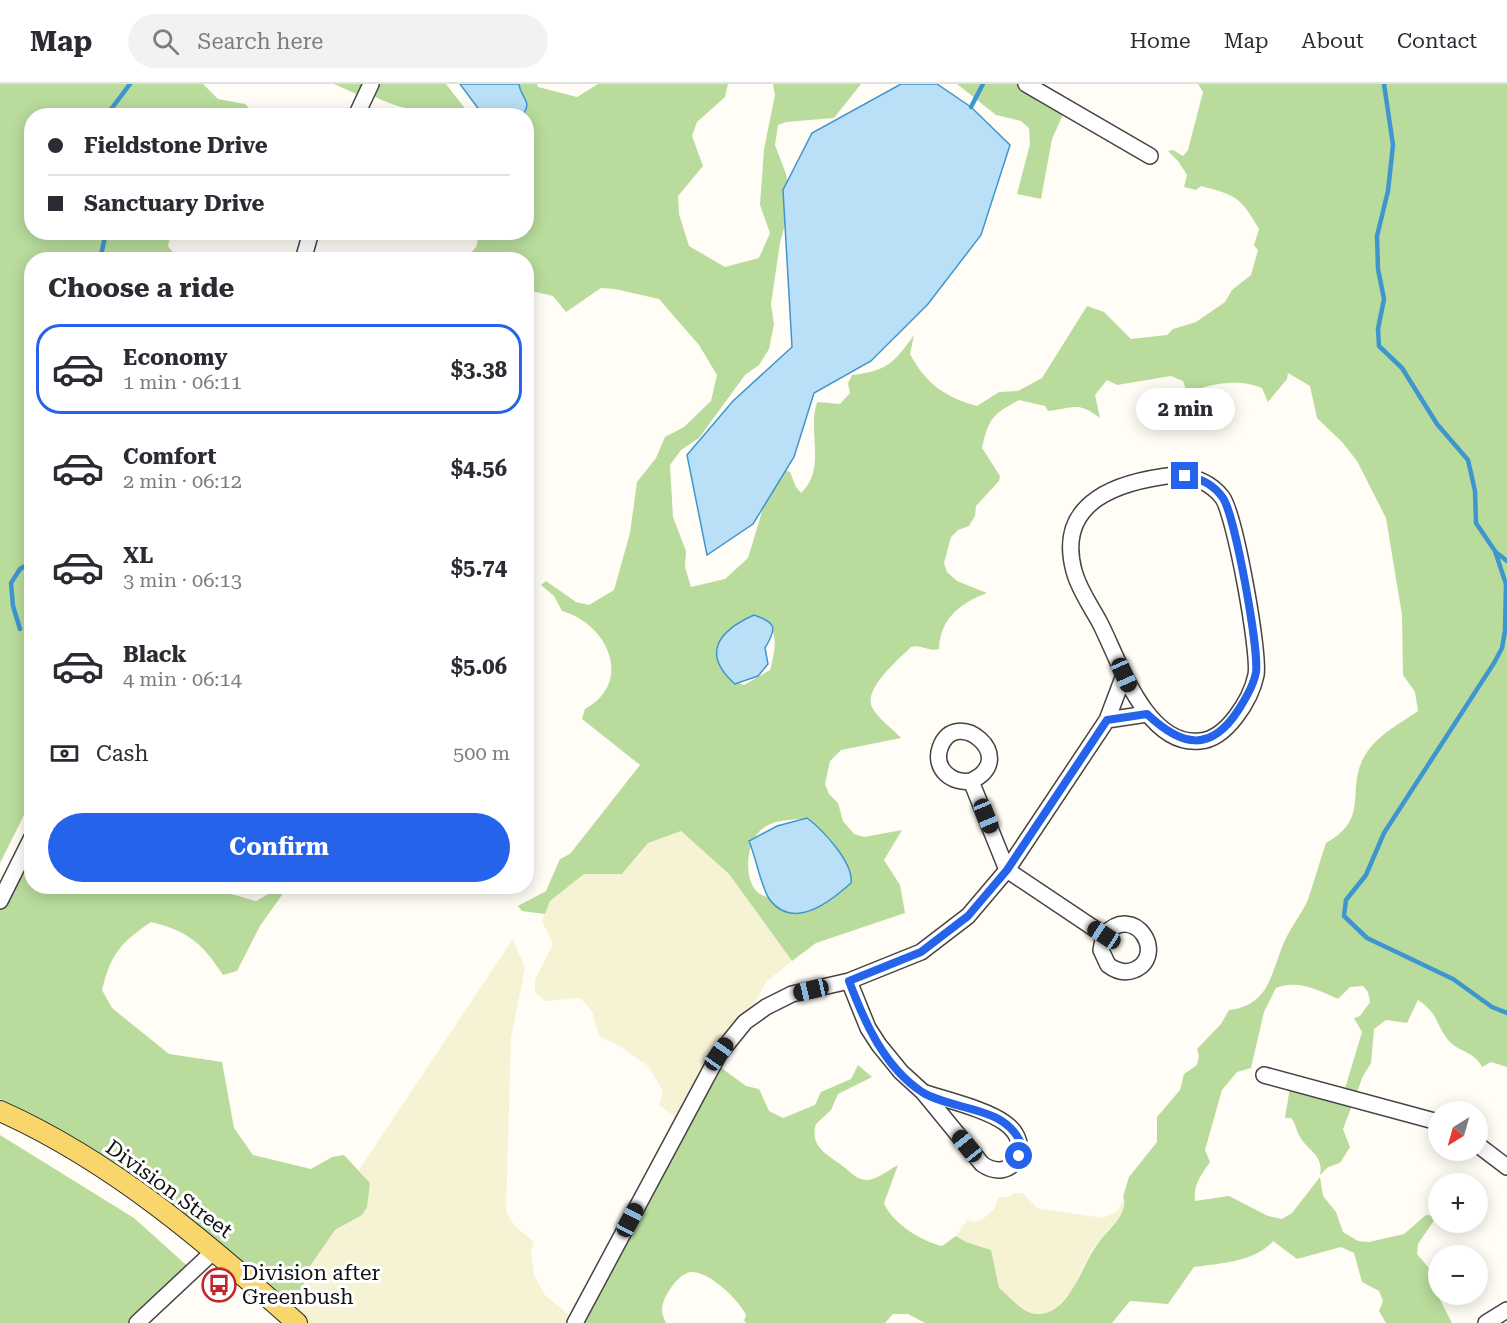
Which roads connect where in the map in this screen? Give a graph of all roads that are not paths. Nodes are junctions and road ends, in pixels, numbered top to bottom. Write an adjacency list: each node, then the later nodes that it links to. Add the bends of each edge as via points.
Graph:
1 (370, 84): 3 (street)
2 (1026, 84): 4 (street)
3 (360, 108)
4 (1150, 156)
5 (1124, 675): 6 (street); 6 (street, via 1075,572 1071,547 1076,524 1098,497 1120,485 1154,477 1195,477 1218,493 1232,518 1256,673 1235,716 1210,739 1200,742 1177,736); 7 (street)
6 (1147, 714): 7 (street)
7 (1107, 720): 10 (street)
8 (971, 781): 10 (street)
9 (24, 853): 11 (street)
10 (1007, 870): 12 (street); 13 (street, via 968,916 921,952)
11 (0, 901)
12 (1104, 935)
13 (849, 981): 15 (street, via 879,1045); 24 (street, via 792,994 745,1022 730,1037)
14 (1264, 1075): 17 (street)
15 (923, 1092): 15 (street, via 982,1164 1002,1170 1015,1162 1020,1141 1006,1123)
16 (0, 1111): 20 (main road, Division Street, via 30,1124 124,1182)
17 (1428, 1119)
18 (1488, 1153): 19 (street)
19 (1507, 1167)
20 (215, 1250): 22 (street); 23 (main road, Division Street)
21 (1507, 1310): 25 (street)
22 (137, 1323)
23 (297, 1323)
24 (575, 1323)
25 (1486, 1323)

